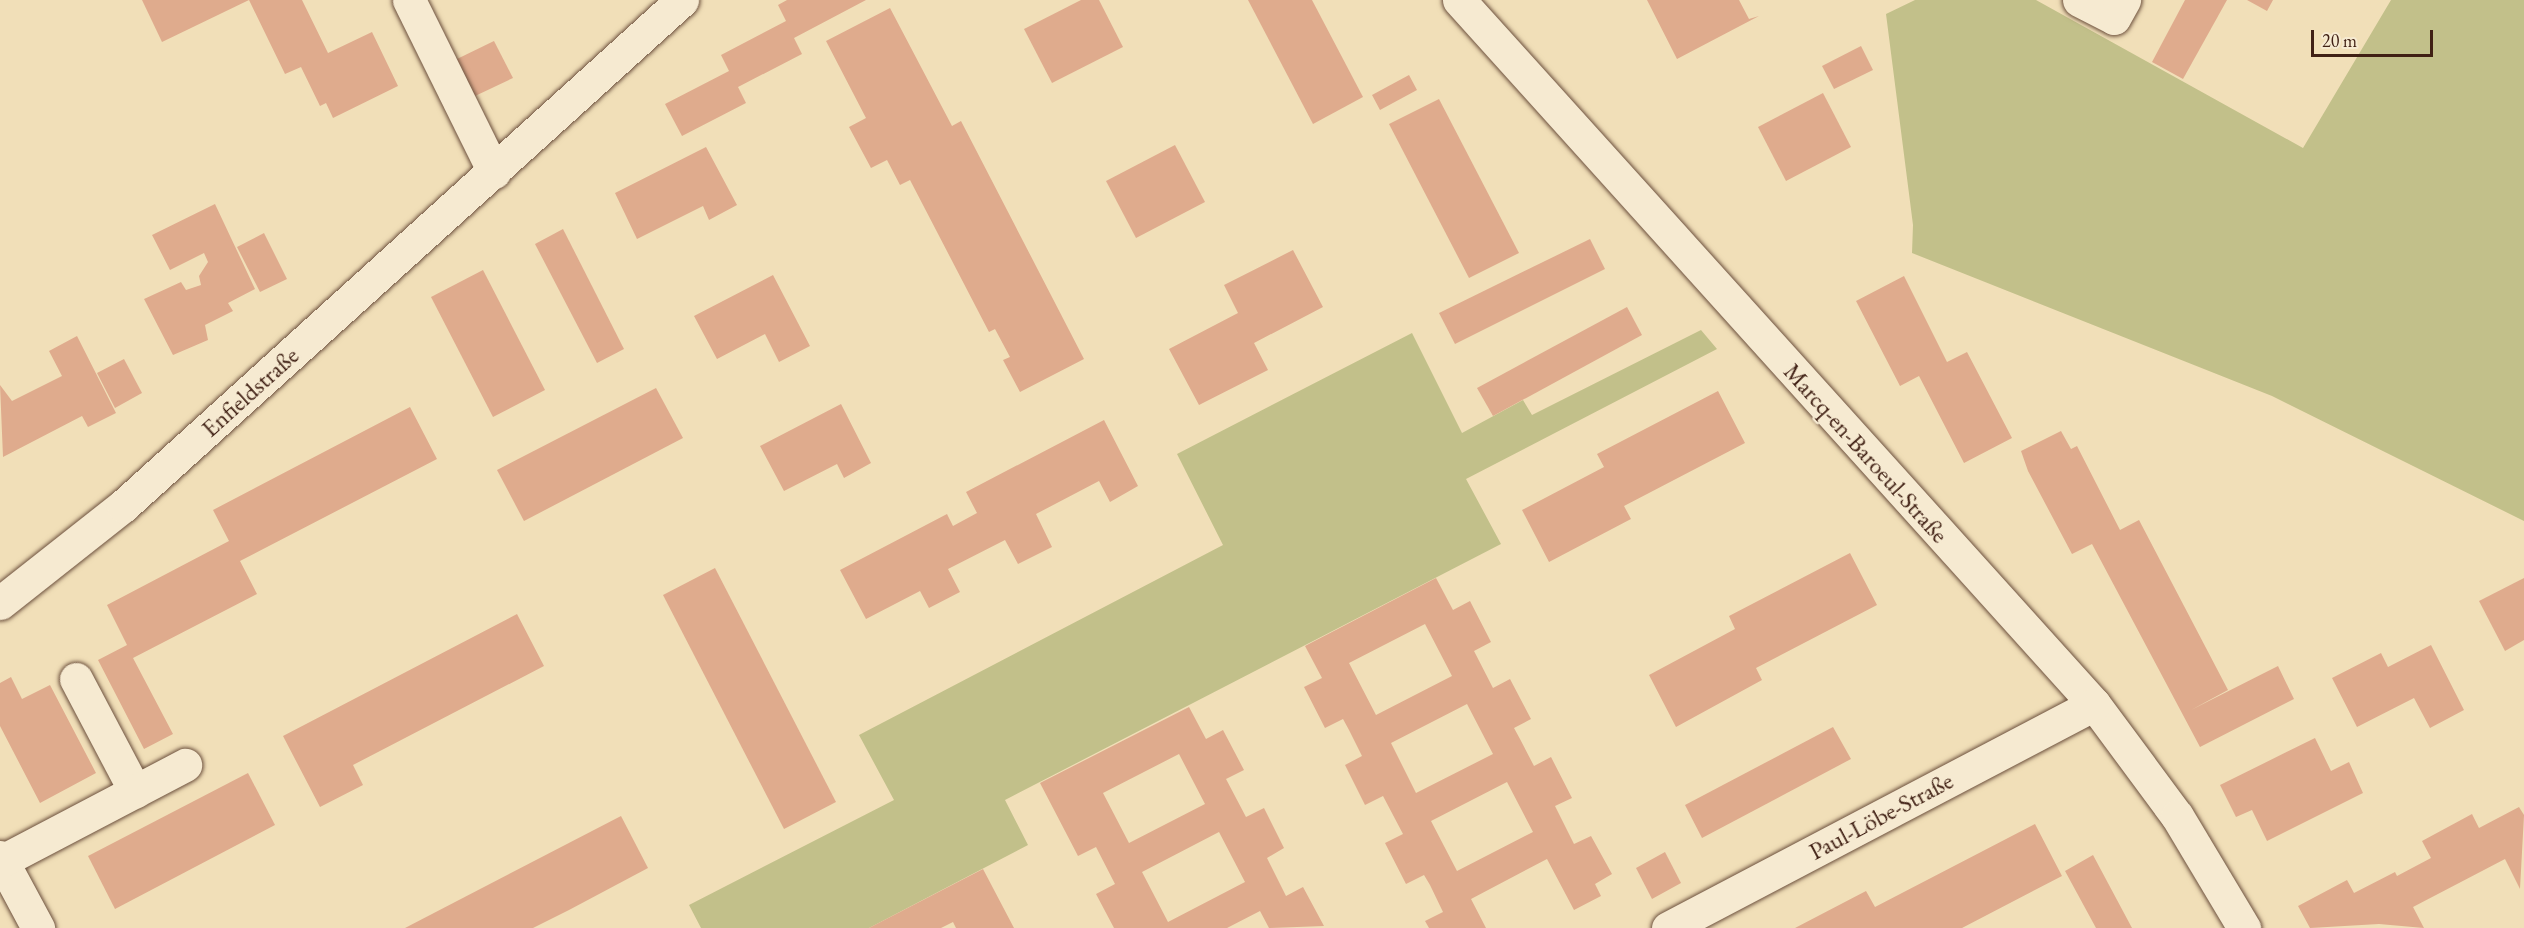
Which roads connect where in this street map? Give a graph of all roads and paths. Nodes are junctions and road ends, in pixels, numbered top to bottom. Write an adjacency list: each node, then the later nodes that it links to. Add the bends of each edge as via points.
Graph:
1 (409, 0): 6 (street)
2 (682, 0): 6 (street, Enfieldstraße)
3 (1459, 0): 9 (street, Marcq-en-Baroeul-Straße)
4 (2079, 0): 5 (street, via 2114,18)
5 (2124, 0)
6 (494, 172): 7 (street, Enfieldstraße, via 123,506)
7 (0, 603)
8 (76, 679): 11 (street)
9 (2094, 704): 14 (street, Paul-Löbe-Straße); 15 (street, Marcq-en-Baroeul-Straße, via 2177,816)
10 (185, 765): 11 (street)
11 (135, 791): 12 (street)
12 (1, 859): 13 (street)
13 (38, 928)
14 (1668, 928)
15 (2244, 928)

